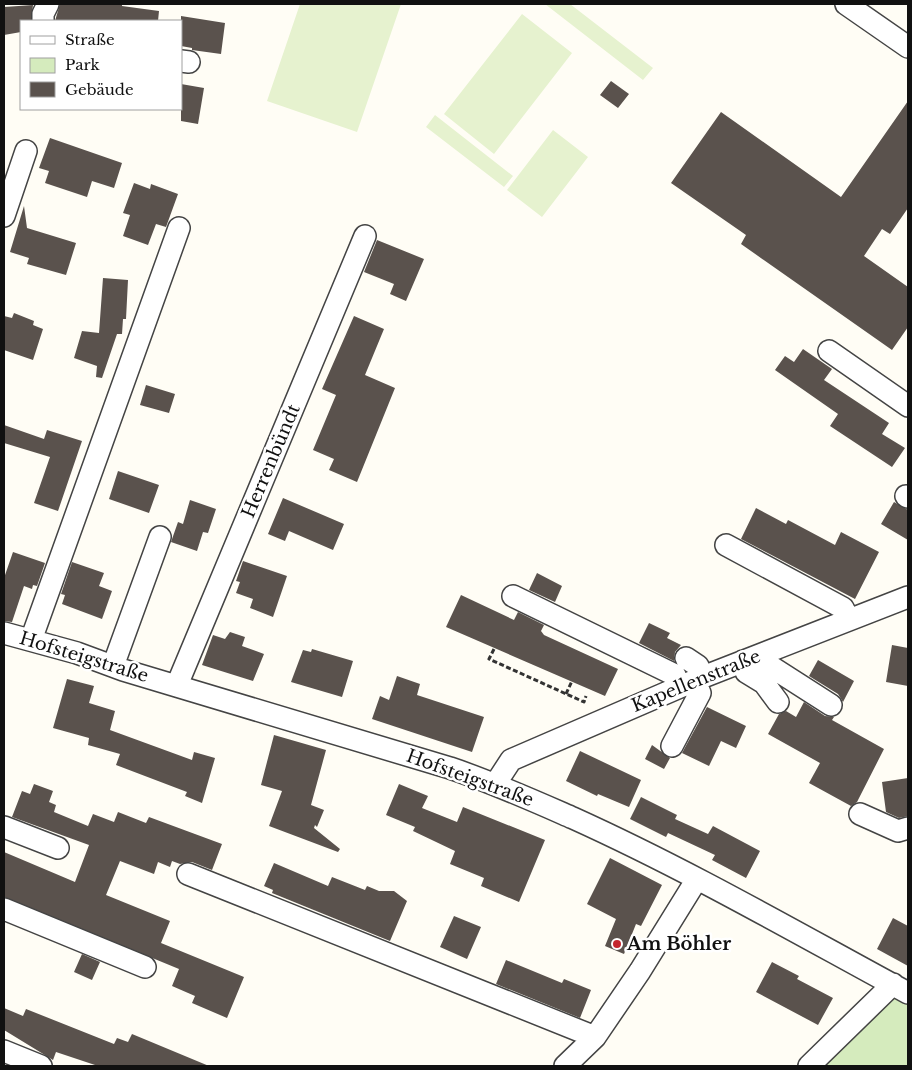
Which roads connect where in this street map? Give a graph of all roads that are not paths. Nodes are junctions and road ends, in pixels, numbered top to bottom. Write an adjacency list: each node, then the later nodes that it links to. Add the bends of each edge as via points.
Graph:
1 (48, 4): 3 (street)
2 (846, 4): 4 (street)
3 (43, 20)
4 (908, 47)
5 (26, 151): 6 (street)
6 (4, 216)
7 (179, 228): 17 (street)
8 (365, 236): 23 (street, Herrenbündt)
9 (829, 351): 10 (street)
10 (908, 406)
11 (160, 537): 21 (street)
12 (726, 545): 15 (street, via 843,608)
13 (513, 596): 22 (street)
14 (908, 597): 15 (street, Kapellenstraße)
15 (849, 620): 18 (street, Kapellenstraße)
16 (4, 633): 17 (street, Hofsteigstraße)
17 (31, 640): 21 (street, Hofsteigstraße)
18 (763, 654): 20 (street, Kapellenstraße); 25 (street, via 767,664)
19 (686, 658): 22 (street, via 698,666)
20 (743, 661): 22 (street, Kapellenstraße); 24 (street, via 746,672 764,683)
21 (113, 666): 23 (street, Hofsteigstraße)
22 (693, 682): 26 (street, via 700,692); 27 (street, Kapellenstraße, via 511,760)
23 (177, 685): 27 (street, Hofsteigstraße)
24 (778, 702)
25 (831, 705)
26 (672, 746)
27 (496, 783): 33 (street, Hofsteigstraße)
28 (860, 814): 30 (street, via 898,831)
29 (4, 826): 31 (street)
30 (908, 828)
31 (58, 848)
32 (188, 874): 37 (street)
33 (697, 879): 36 (street, Hofsteigstraße); 37 (street)
34 (4, 909): 35 (street)
35 (145, 967)
36 (900, 989): 41 (street)
37 (595, 1037): 40 (street)
38 (4, 1051): 39 (street)
39 (42, 1066)
40 (565, 1066)
41 (809, 1066)

